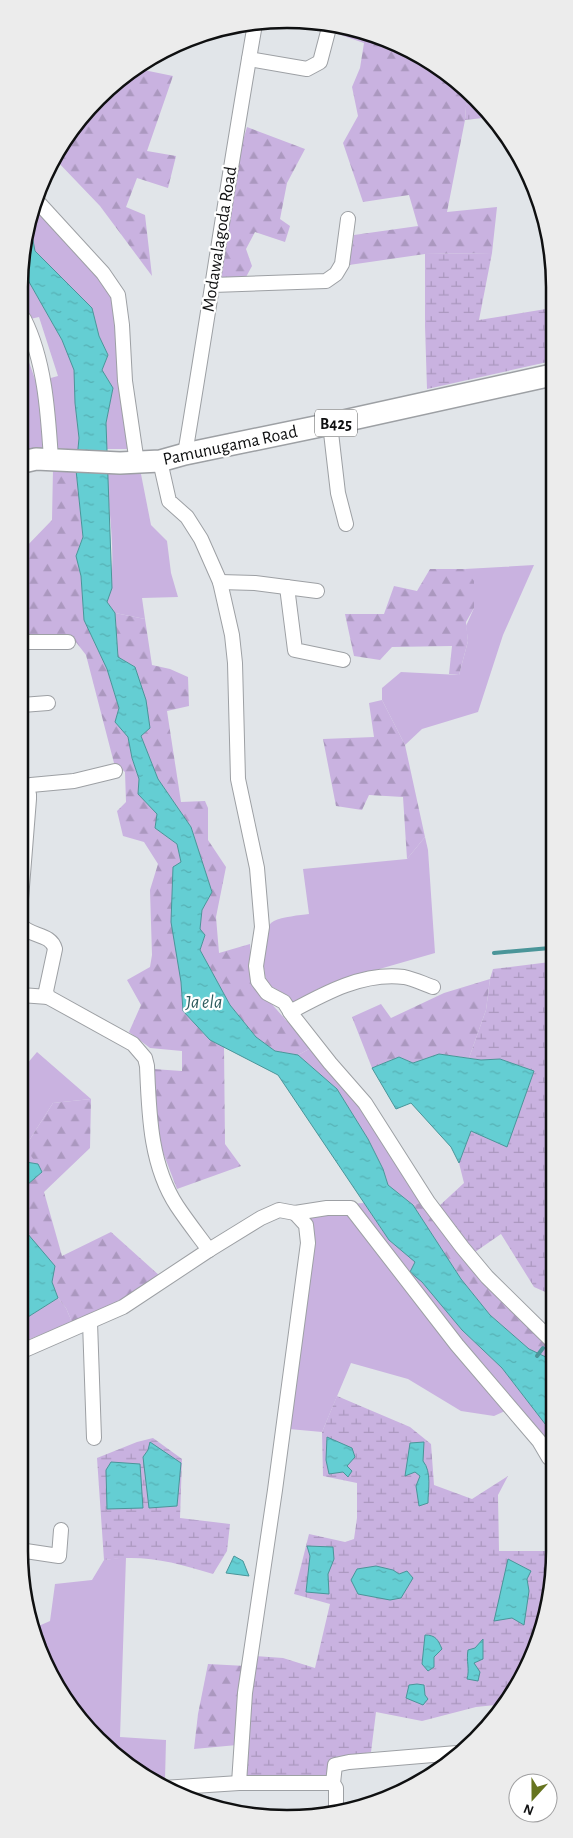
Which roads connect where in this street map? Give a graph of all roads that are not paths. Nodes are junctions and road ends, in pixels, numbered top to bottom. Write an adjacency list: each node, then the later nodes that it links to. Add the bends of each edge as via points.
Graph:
1 (253, 30): 3 (street, Modawalagoda Road)
2 (328, 31): 3 (street, via 320,62 308,69)
3 (249, 59): 6 (street, Modawalagoda Road)
4 (40, 205): 14 (street, via 103,273 118,295)
5 (348, 219): 6 (street, via 342,264 326,281)
6 (213, 285): 10 (street, Modawalagoda Road)
7 (28, 331): 11 (street, via 48,401)
8 (546, 376): 9 (main road, Pamunugama Road / B425)
9 (330, 424): 10 (main road, Pamunugama Road / B425); 15 (street, via 338,493)
10 (185, 454): 13 (main road, Pamunugama Road / B425)
11 (51, 459): 12 (main road, Pamunugama Road / B425); 14 (main road, Pamunugama Road / B425)
12 (28, 460)
13 (160, 461): 14 (main road, Pamunugama Road / B425); 16 (street, via 169,501 187,517 201,539)
14 (128, 463)
15 (346, 524)
16 (220, 582): 17 (street); 32 (street, via 233,644 238,779 257,868 260,899 262,927 256,966 258,981 267,993 284,1002)
17 (287, 587): 18 (street); 21 (street, via 295,650)
18 (318, 591)
19 (28, 642): 20 (street)
20 (68, 642)
21 (343, 660)
22 (48, 703): 23 (street)
23 (28, 705)
24 (115, 771): 25 (street, via 74,781)
25 (28, 786)
26 (28, 794): 27 (street)
27 (28, 812)
28 (28, 931): 31 (street, via 46,937 54,944 46,991)
29 (434, 987): 32 (street, via 405,977 370,977 322,995)
30 (28, 996): 31 (street)
31 (48, 997): 34 (street, via 133,1044 145,1058 151,1130 158,1162 176,1204)
32 (290, 1012): 36 (street, via 365,1103 428,1202 462,1247 487,1277)
33 (295, 1213): 34 (street, via 279,1210); 39 (street, via 352,1208 457,1345); 43 (street, via 306,1225 308,1243 246,1693)
34 (209, 1250): 35 (street, via 124,1307)
35 (90, 1322): 37 (street); 38 (street)
36 (546, 1335)
37 (28, 1349)
38 (94, 1438)
39 (546, 1454)
40 (61, 1530): 41 (street, via 59,1556)
41 (28, 1551)
42 (448, 1754): 44 (street, via 335,1765)
43 (239, 1783): 44 (street); 45 (street)
44 (333, 1783): 46 (street)
45 (178, 1787)
46 (336, 1806)

